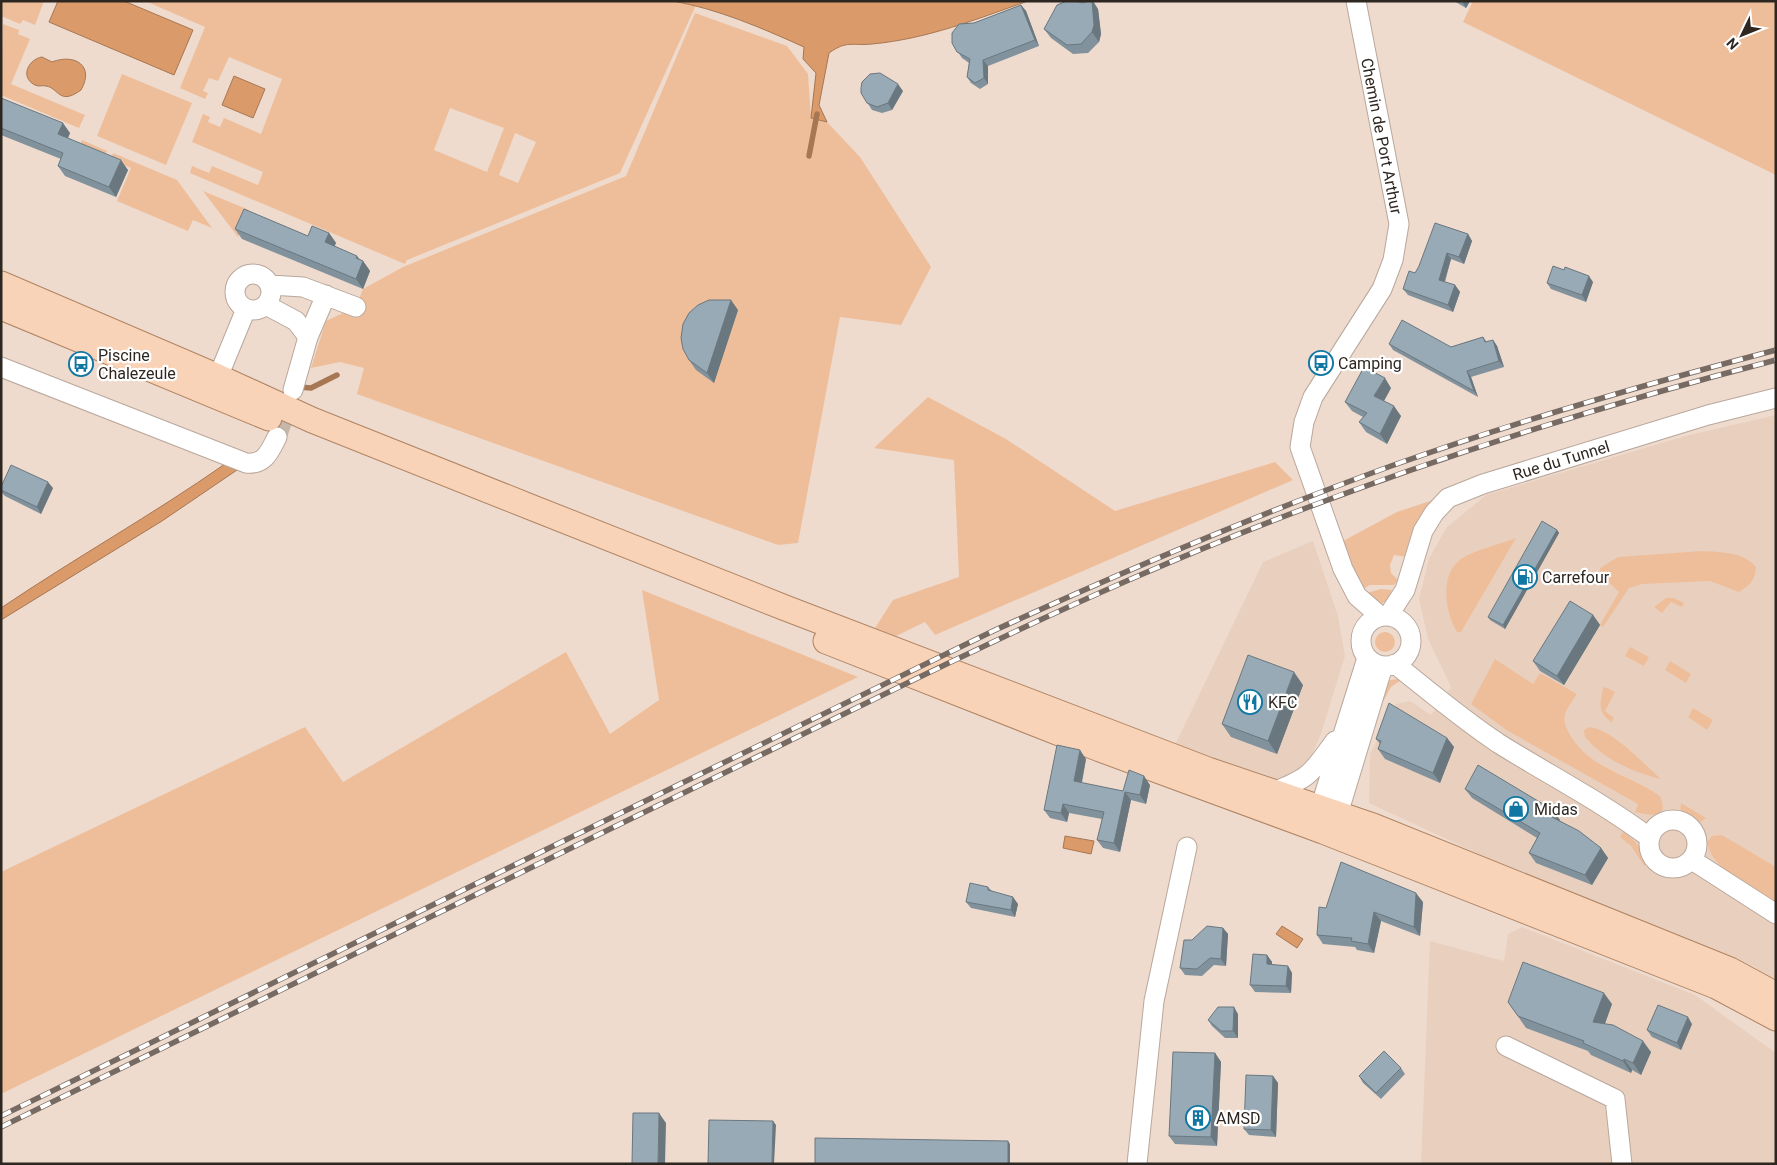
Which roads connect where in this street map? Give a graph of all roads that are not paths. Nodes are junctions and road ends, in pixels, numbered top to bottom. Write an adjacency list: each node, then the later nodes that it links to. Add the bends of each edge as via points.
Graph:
1 (1356, 1): 17 (street, Chemin de Port Arthur, via 1399,224 1393,260 1382,289 1323,379 1308,411 1300,447 1343,569 1349,601)
2 (1, 284): 12 (main road)
3 (270, 285): 4 (street, via 303,287); 6 (street, via 272,292); 8 (street, via 266,279 253,274 240,279 236,285 236,299)
4 (326, 295): 7 (street); 9 (street)
5 (1, 306): 10 (main road)
6 (266, 306): 8 (street, via 260,310); 9 (street, via 296,321)
7 (356, 307)
8 (246, 309): 12 (street)
9 (308, 337): 13 (street)
10 (111, 352): 12 (main road, via 132,350 203,381); 25 (main road, via 456,495 1100,749)
11 (1, 368): 15 (street, via 246,463 256,464 264,460)
12 (218, 377): 24 (main road, via 312,420 788,609)
13 (294, 390)
14 (1776, 398): 16 (street, Rue du Tunnel, via 1708,415 1483,484 1448,498 1424,531)
15 (277, 436)
16 (1405, 590): 17 (street, Rue du Tunnel); 18 (street, Rue du Tunnel)
17 (1378, 619): 18 (street, via 1402,622); 20 (street, via 1361,642)
18 (1408, 630): 19 (street)
19 (1409, 651): 20 (street); 21 (street)
20 (1382, 663): 21 (street); 22 (street); 23 (street)
21 (1430, 692): 27 (street, via 1497,742)
22 (1347, 726): 24 (street, via 1307,777); 25 (street)
23 (1345, 786): 25 (street); 26 (street, via 1350,801)
24 (1273, 792): 25 (main road)
25 (1327, 818): 26 (main road); 32 (main road, via 1716,986)
26 (1373, 826): 31 (main road, via 1730,970)
27 (1650, 838): 29 (street, via 1651,854 1663,866 1678,868); 29 (street, via 1664,822 1685,823 1697,840)
28 (1188, 848): 34 (street, via 1154,1001)
29 (1692, 860): 30 (street)
30 (1776, 914)
31 (1776, 995)
32 (1776, 1018)
33 (1506, 1046): 35 (street, via 1615,1099)
34 (1137, 1164)
35 (1622, 1164)

